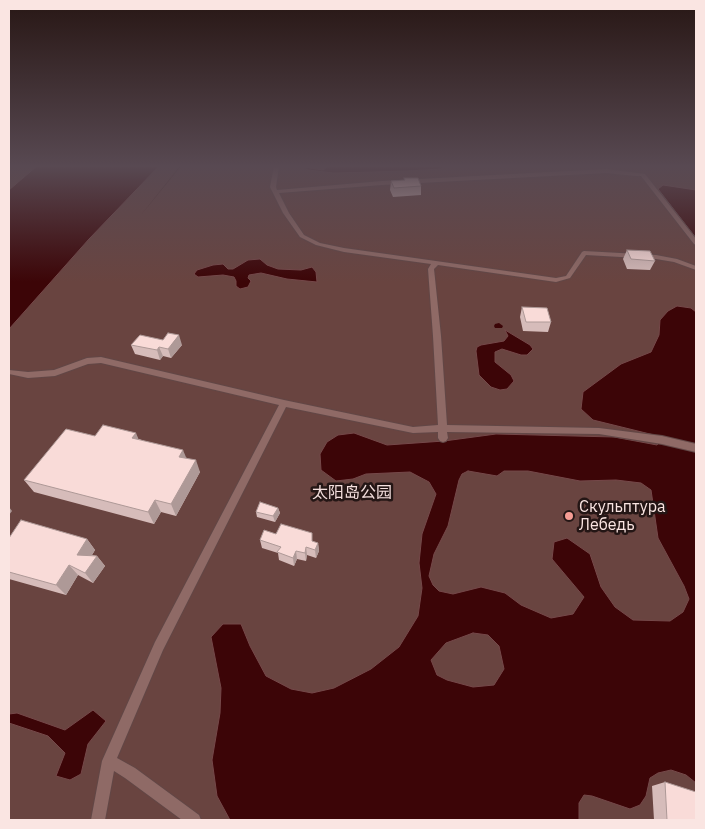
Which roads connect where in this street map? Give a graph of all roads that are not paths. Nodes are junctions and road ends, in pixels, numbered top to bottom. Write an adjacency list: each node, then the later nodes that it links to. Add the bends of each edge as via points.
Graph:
1 (282, 205): 4 (street, via 302,236 318,244)
2 (666, 205): 3 (street)
3 (696, 243)
4 (436, 263): 5 (street, via 556,280 568,277 584,253 656,257); 8 (street, via 431,269)
5 (696, 268)
6 (11, 372): 7 (street, via 28,375 55,373 86,361 101,360)
7 (284, 404): 8 (street, via 412,430); 10 (street, via 159,646)
8 (443, 433): 9 (street, via 599,431)
9 (693, 447)
10 (109, 761): 11 (street); 12 (street)
11 (98, 820)
12 (194, 820)

